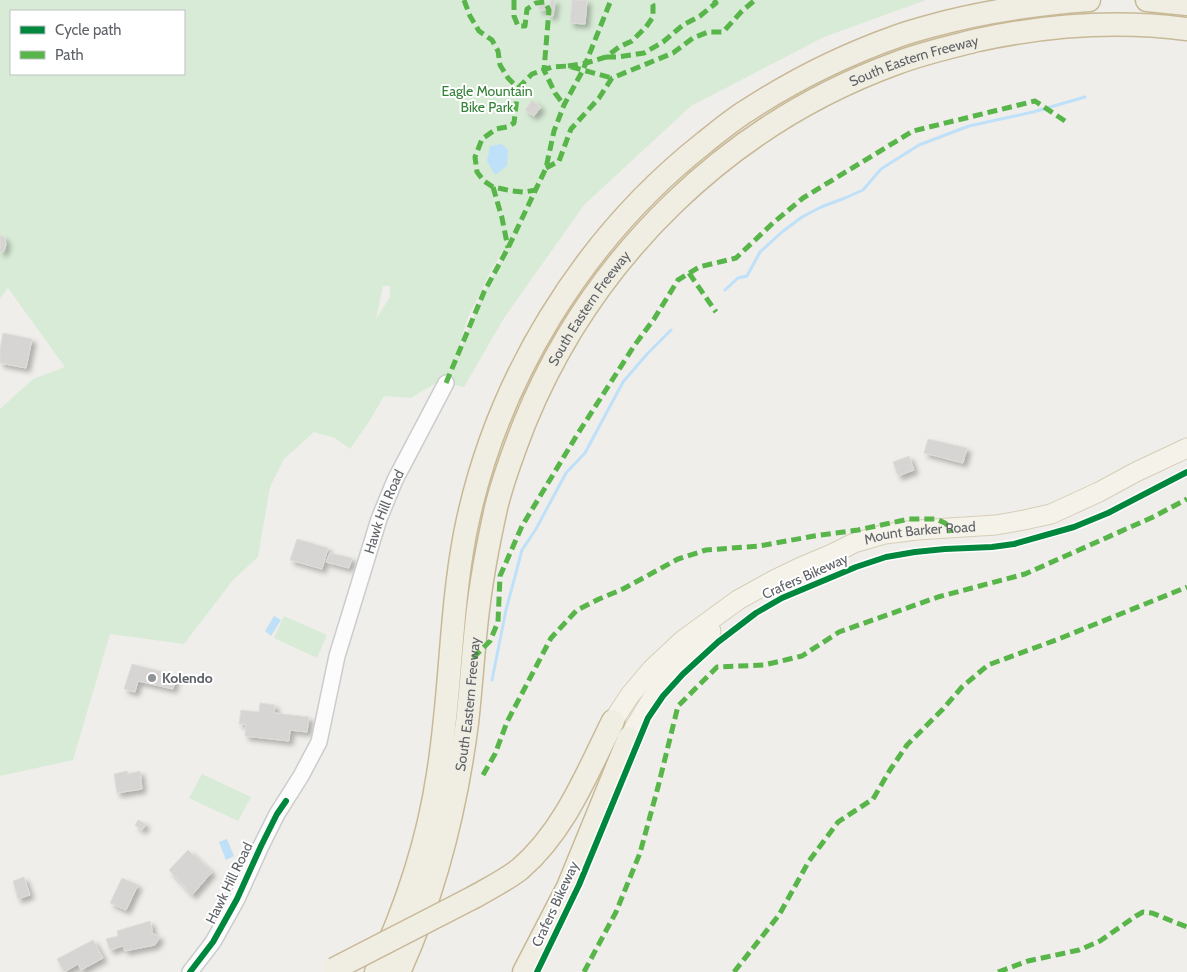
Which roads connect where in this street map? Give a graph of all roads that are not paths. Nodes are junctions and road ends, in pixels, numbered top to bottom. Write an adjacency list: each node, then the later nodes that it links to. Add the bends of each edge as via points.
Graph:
1 (1089, 0): 12 (highway, South Eastern Freeway, via 1009,9 899,35 795,82 747,110 687,157 645,195 574,280 517,378 495,429 478,482 465,534 457,592 438,777 411,884)
2 (1147, 0): 3 (highway)
3 (1187, 4)
4 (1187, 29): 13 (highway, South Eastern Freeway, via 1110,24 1055,27 1011,33 898,62 846,84 746,141 703,175 623,256 589,301 560,348 535,399 508,468 486,560 477,615 467,724 449,825 413,942)
5 (446, 383): 11 (street, Hawk Hill Road, via 379,519 337,656 320,742 276,814 214,942)
6 (1187, 448): 8 (main road, Mount Barker Road, via 1051,514 996,525 885,534 854,543 801,566 738,600 683,640 652,669)
7 (1187, 453): 9 (main road, Mount Barker Road, via 1086,506 1057,517 1003,530 923,535 885,542 849,552 780,583 734,612 678,663 650,701)
8 (613, 721): 10 (highway, bridge, via 560,823 539,851 519,870 474,897)
9 (629, 738): 14 (highway, via 568,887)
10 (331, 970)
11 (190, 972)
12 (376, 972)
13 (399, 972)
14 (524, 972)

